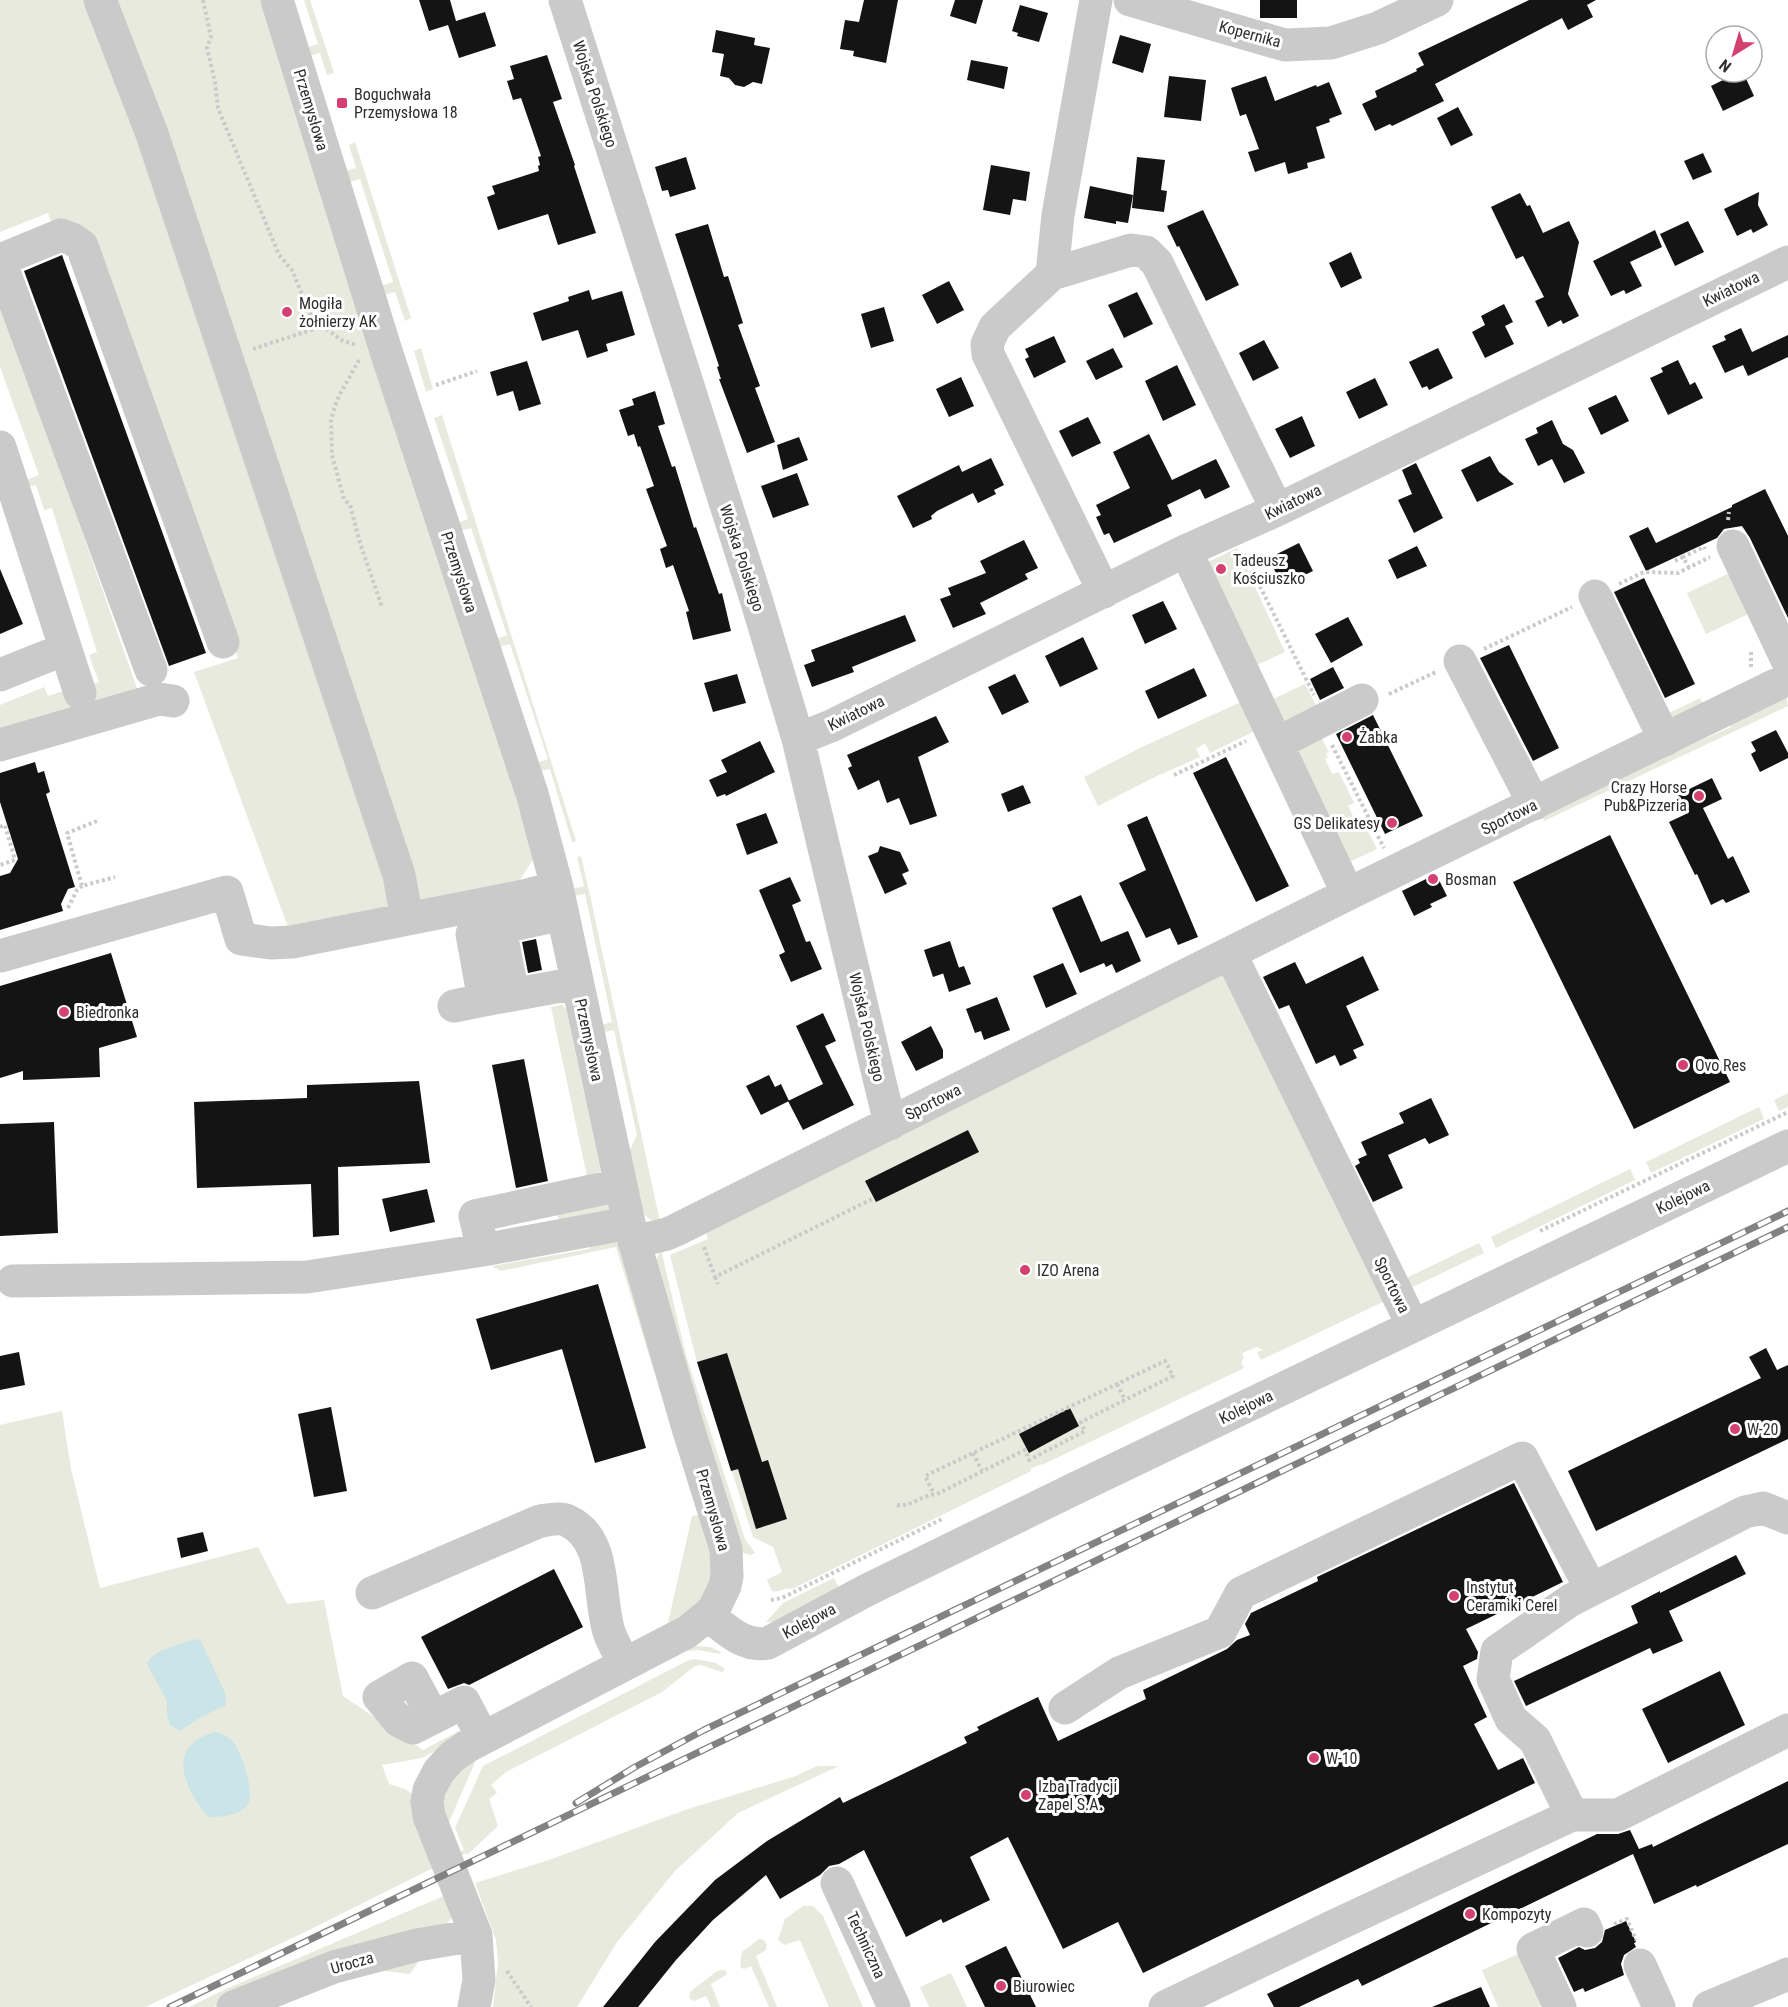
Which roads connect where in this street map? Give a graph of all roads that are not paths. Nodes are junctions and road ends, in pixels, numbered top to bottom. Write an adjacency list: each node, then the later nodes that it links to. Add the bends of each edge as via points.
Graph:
1 (100, 0): 34 (street, via 152,135 399,875)
2 (277, 0): 33 (street, Przemysłowa, via 390,362 533,797)
3 (565, 0): 27 (street, Wojska Polskiego)
4 (1096, 0): 9 (street, via 1058,215)
5 (1130, 0): 6 (street, Kopernika, via 1285,45 1331,44 1378,28)
6 (1437, 0)
7 (0, 260): 17 (street, via 62,235 82,246); 21 (street)
8 (1788, 262): 12 (street, Kwiatowa)
9 (1052, 274): 12 (street, via 1131,250 1146,252 1157,263); 15 (street, via 994,327 987,354)
10 (0, 447): 11 (street)
11 (9, 503): 18 (street)
12 (1277, 510): 13 (street, Kwiatowa)
13 (1186, 551): 15 (street, Kwiatowa); 29 (street)
14 (1721, 552): 20 (street)
15 (1104, 592): 27 (street, Kwiatowa)
16 (1595, 596): 28 (street)
17 (224, 642)
18 (65, 649): 22 (street); 24 (street)
19 (1460, 661): 31 (street)
20 (1788, 662)
21 (151, 670)
22 (0, 675)
23 (1788, 679): 28 (street, Sportowa)
24 (80, 693)
25 (1362, 700): 29 (street, via 1324,721)
26 (173, 701): 30 (street, via 159,699)
27 (798, 739): 38 (street, Wojska Polskiego)
28 (1665, 740): 31 (street, Sportowa)
29 (1264, 741): 32 (street)
30 (0, 745)
31 (1534, 804): 32 (street, Sportowa)
32 (1348, 894): 35 (street, Sportowa)
33 (552, 907): 34 (street); 37 (street, Przemysłowa); 37 (street, via 500,928 484,1000)
34 (407, 919): 36 (street, via 271,944 241,939 226,892)
35 (1230, 953): 38 (street, Sportowa); 44 (street, Sportowa)
36 (0, 956)
37 (564, 986): 40 (street, Przemysłowa)
38 (890, 1124): 41 (street, Sportowa, via 667,1234)
39 (1788, 1146): 44 (street, Kolejowa)
40 (620, 1185): 41 (street, Przemysłowa); 42 (street, via 475,1216)
41 (631, 1233): 42 (street, Sportowa); 48 (street, Przemysłowa, via 726,1549 727,1576)
42 (483, 1250): 43 (street, Sportowa, via 307,1278)
43 (13, 1281)
44 (1413, 1326): 48 (street, Kolejowa, via 878,1585 768,1643 751,1645)
45 (1788, 1518): 46 (street, via 1763,1508 1745,1512)
46 (1591, 1589): 50 (street, via 1522,1458 1241,1593 1220,1632 1119,1673); 54 (street, via 1497,1651 1493,1679 1511,1719 1534,1740)
47 (372, 1593): 49 (street, via 540,1521 566,1519 587,1534 599,1567 610,1634)
48 (708, 1615): 49 (street, Przemysłowa, via 687,1632)
49 (625, 1664): 53 (street, Przemysłowa)
50 (1065, 1708)
51 (433, 1717): 53 (street, via 464,1702)
52 (1788, 1730): 54 (street, via 1618,1815)
53 (483, 1738): 57 (street, Przemysłowa, via 452,1757 439,1771 427,1802)
54 (1572, 1815): 64 (street)
55 (837, 1883): 63 (street, Techniczna)
56 (1587, 1930): 65 (street, via 1584,1924 1533,1948)
57 (476, 1935): 61 (street, Urocza, via 417,1945 334,1967); 62 (street, Przemysłowa, via 479,1980)
58 (1640, 1965): 66 (street)
59 (1788, 1974): 67 (street)
60 (1788, 1994): 68 (street)
61 (233, 2007)
62 (474, 2007)
63 (894, 2007)
64 (1165, 2007)
65 (1560, 2007)
66 (1659, 2007)
67 (1709, 2007)
68 (1758, 2007)

